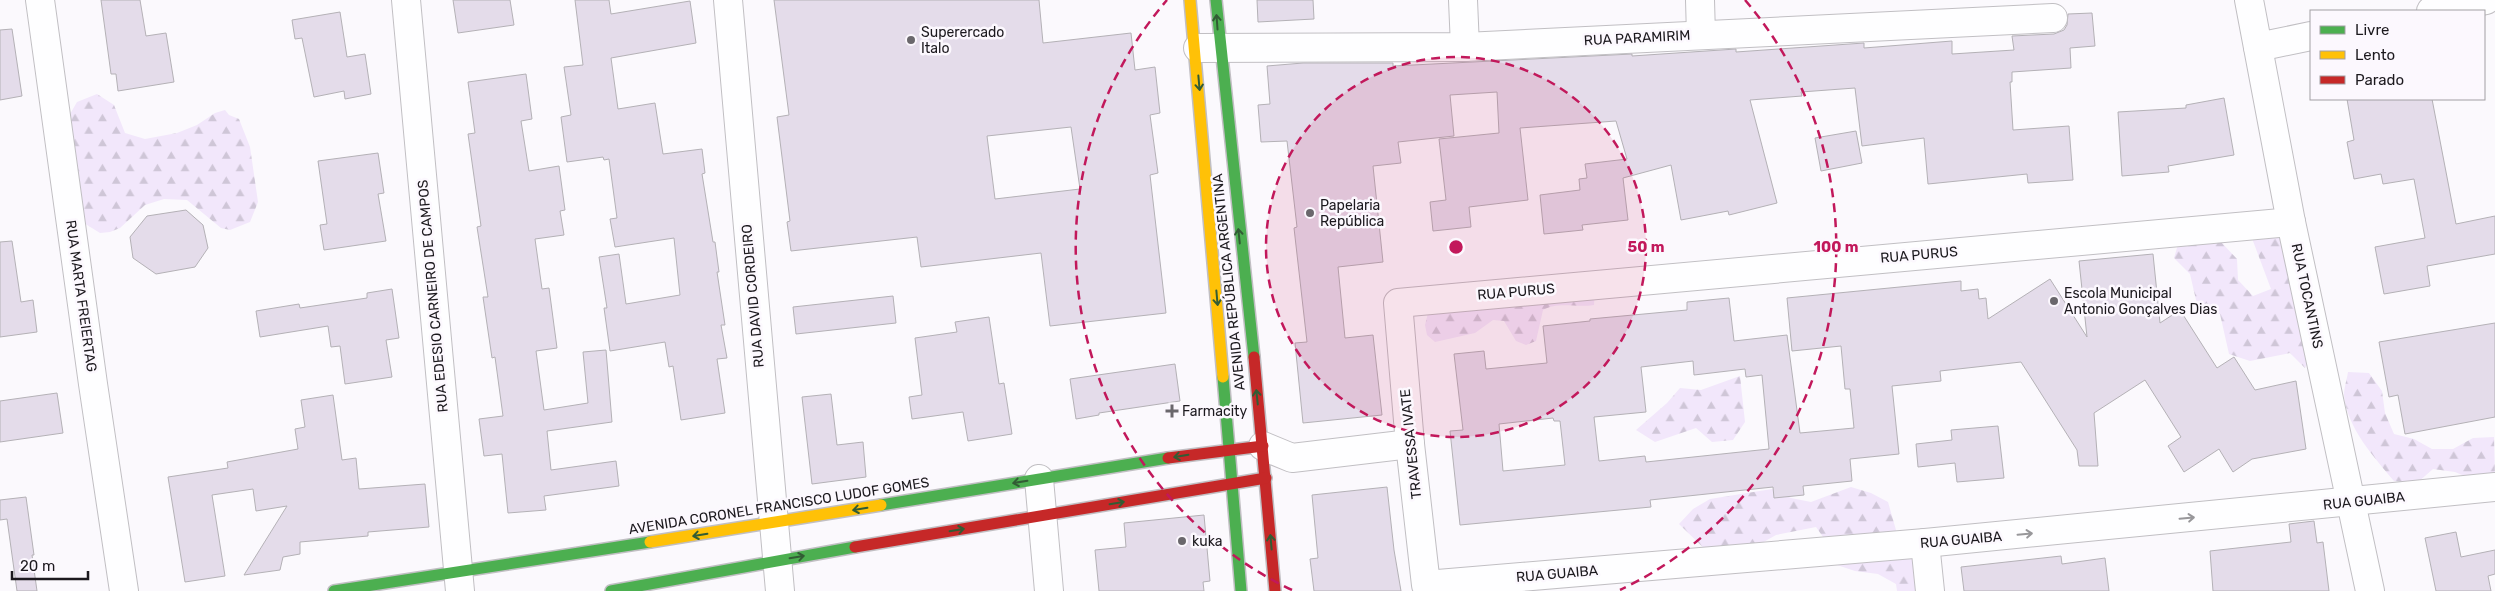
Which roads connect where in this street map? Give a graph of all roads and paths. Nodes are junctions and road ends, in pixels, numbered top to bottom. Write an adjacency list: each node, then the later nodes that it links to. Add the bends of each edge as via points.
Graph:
1 (40, 0): 35 (street, RUA MARTA FREIERTAG)
2 (406, 0): 33 (street, RUA EDESIO CARNEIRO DE CAMPOS)
3 (728, 0): 30 (street, RUA DAVID CORDEIRO)
4 (1190, 0): 17 (street, AVENIDA REPÚBLICA ARGENTINA)
5 (1216, 0): 17 (street, AVENIDA REPÚBLICA ARGENTINA, one-way to 5)
6 (1463, 0): 15 (street)
7 (1700, 0): 13 (street)
8 (2249, 0): 16 (street, RUA TOCANTINS)
9 (2486, 0): 10 (street)
10 (2436, 10)
11 (1931, 12): 12 (street, RUA PARAMIRIM); 13 (street, RUA PARAMIRIM)
12 (2054, 18)
13 (1702, 35): 15 (street, RUA PARAMIRIM)
14 (2310, 36): 16 (street)
15 (1465, 47): 17 (street, RUA PARAMIRIM)
16 (2258, 47): 18 (street, RUA TOCANTINS)
17 (1207, 49): 21 (street, AVENIDA REPÚBLICA ARGENTINA, one-way to 17); 22 (street, AVENIDA REPÚBLICA ARGENTINA, one-way to 22)
18 (2291, 222): 19 (street, RUA PURUS); 28 (street, RUA TOCANTINS)
19 (1398, 303): 20 (street, TRAVESSA IVATE)
20 (1410, 444): 23 (street); 34 (street, TRAVESSA IVATE)
21 (1263, 446): 22 (street, AVENIDA CORONEL FRANCISCO LUDOF GOMES); 23 (street); 24 (street, AVENIDA REPÚBLICA ARGENTINA)
22 (1229, 449): 25 (street, AVENIDA CORONEL FRANCISCO LUDOF GOMES, one-way to 25); 26 (street, AVENIDA REPÚBLICA ARGENTINA)
23 (1292, 458): 24 (street)
24 (1266, 478): 26 (street); 41 (street, AVENIDA REPÚBLICA ARGENTINA, one-way to 24)
25 (1039, 479): 29 (street); 30 (street, AVENIDA CORONEL FRANCISCO LUDOF GOMES, one-way to 30)
26 (1233, 484): 29 (street, one-way to 26); 40 (street, AVENIDA REPÚBLICA ARGENTINA)
27 (2495, 487): 28 (street, RUA GUAIBA)
28 (2352, 503): 31 (street, RUA GUAIBA, one-way to 28); 43 (street, RUA TOCANTINS)
29 (1042, 515): 32 (street, one-way to 29); 39 (street)
30 (774, 523): 32 (street, RUA DAVID CORDEIRO); 33 (street, AVENIDA CORONEL FRANCISCO LUDOF GOMES, one-way to 33)
31 (1924, 543): 34 (street, RUA GUAIBA); 42 (street)
32 (777, 560): 37 (street); 38 (street, RUA DAVID CORDEIRO)
33 (459, 582): 36 (street, AVENIDA CORONEL FRANCISCO LUDOF GOMES)
34 (1426, 585)
35 (124, 591)
36 (334, 591)
37 (611, 591)
38 (780, 591)
39 (1049, 591)
40 (1241, 591)
41 (1275, 591)
42 (1930, 591)
43 (2370, 591)

